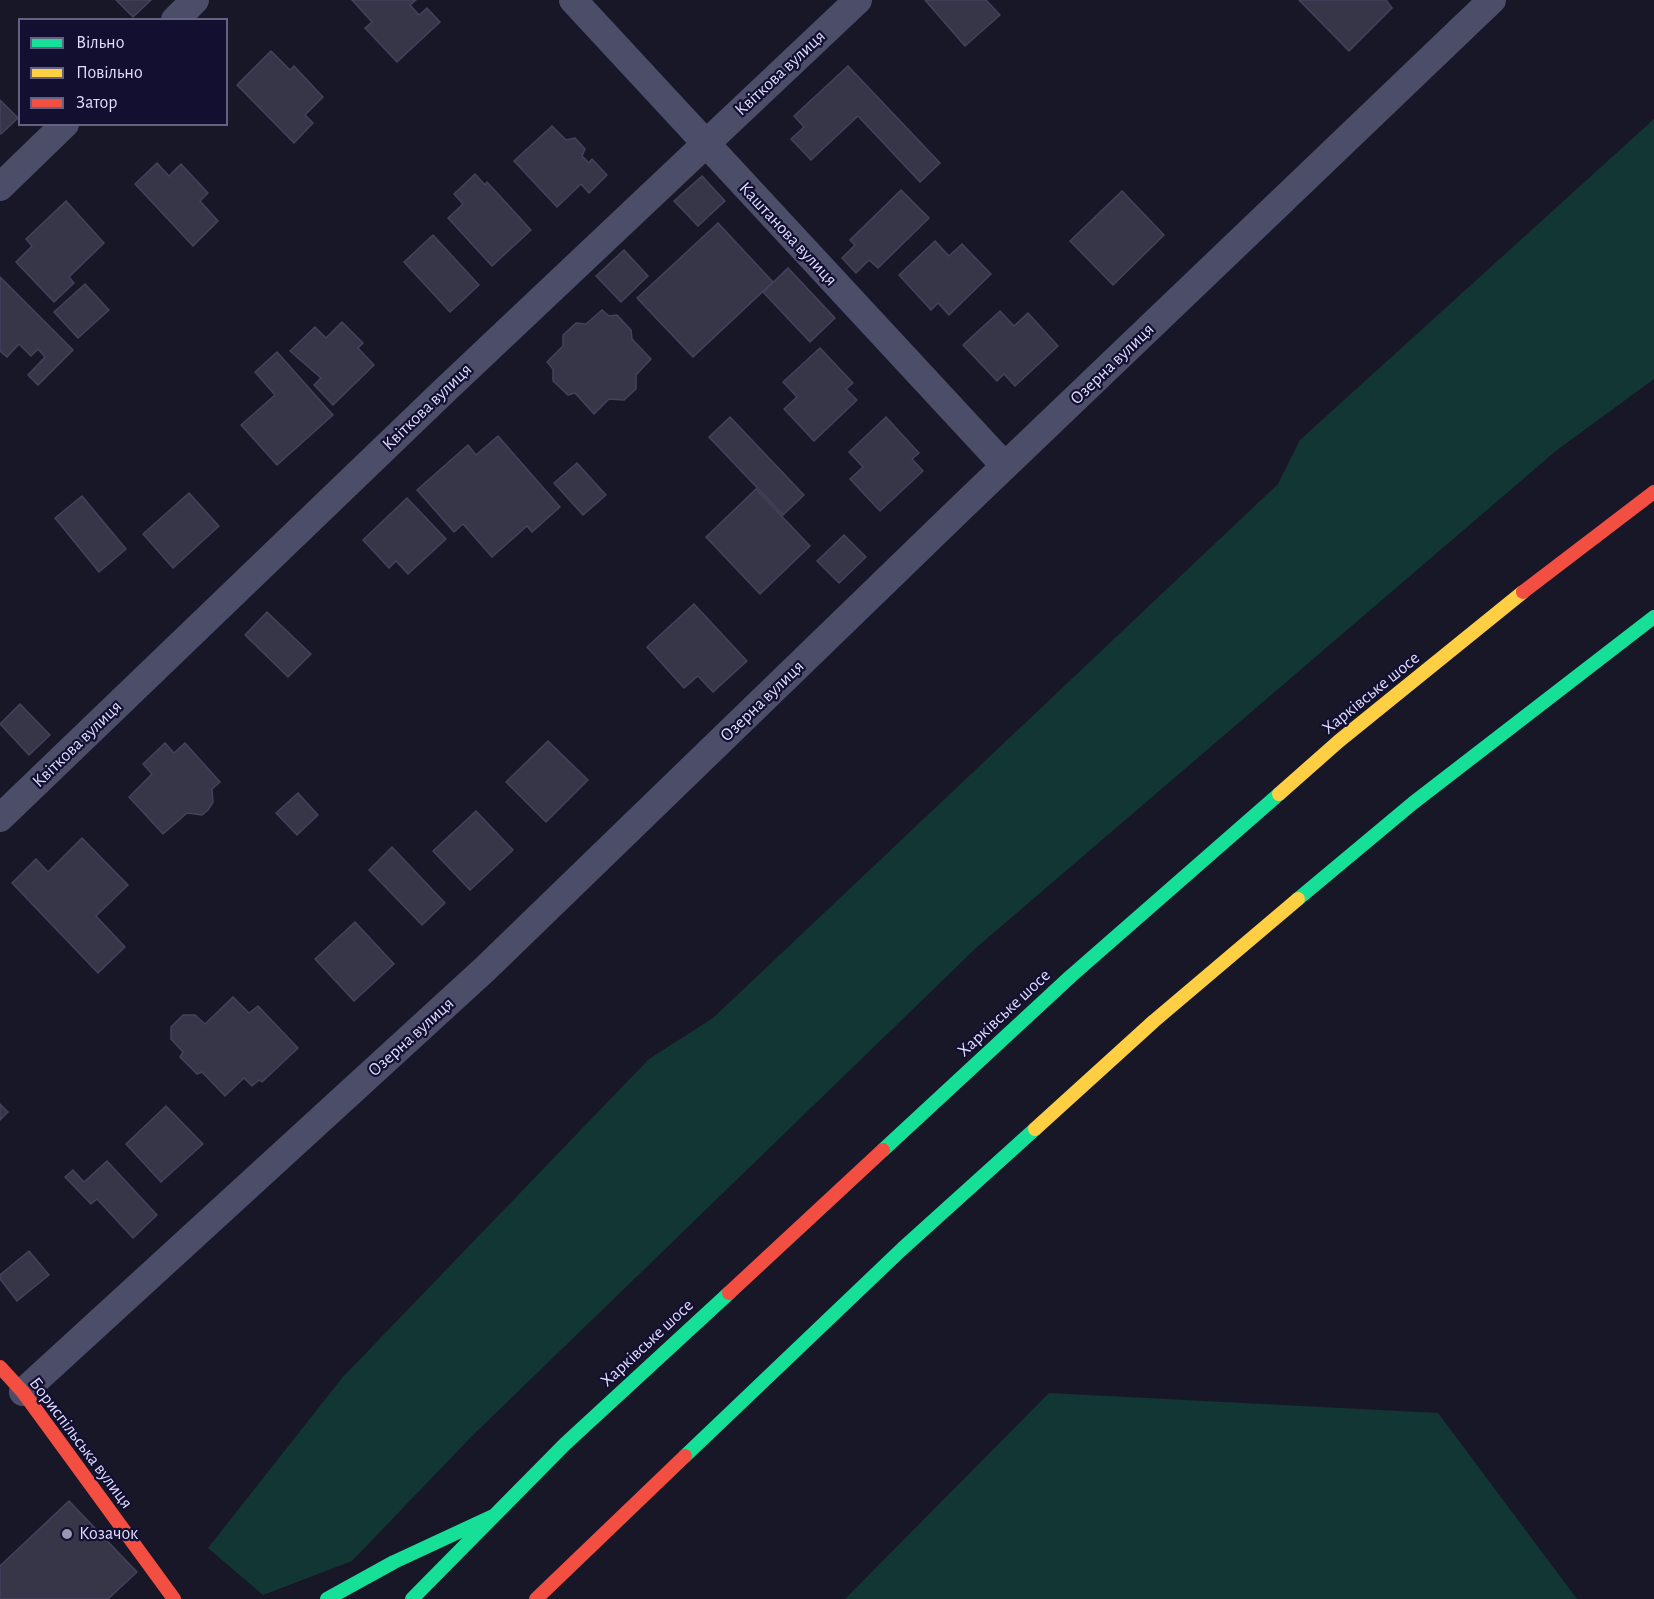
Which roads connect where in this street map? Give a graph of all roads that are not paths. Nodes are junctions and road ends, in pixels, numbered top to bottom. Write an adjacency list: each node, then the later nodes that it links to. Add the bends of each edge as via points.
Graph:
1 (195, 0): 5 (street)
2 (573, 0): 7 (street, Каштанова вулиця)
3 (858, 0): 7 (street, Квіткова вулиця)
4 (1492, 0): 9 (street, Озерна вулиця)
5 (177, 18)
6 (63, 126): 8 (street)
7 (705, 145): 9 (street, Каштанова вулиця); 12 (street, Квіткова вулиця)
8 (0, 187)
9 (1005, 466): 14 (street, Озерна вулиця, via 485,969)
10 (1654, 492): 15 (main road, Харківське шосе, via 1553,568 1339,741 1071,976 565,1444)
11 (1654, 617): 19 (main road, via 1413,803 1154,1020 902,1249)
12 (0, 818)
13 (0, 1367): 14 (main road, Бориспільська вулиця)
14 (23, 1392): 16 (main road, Бориспільська вулиця)
15 (495, 1516): 17 (main road, via 394,1562); 18 (main road, Харківське шосе)
16 (174, 1599)
17 (327, 1599)
18 (412, 1599)
19 (536, 1599)

